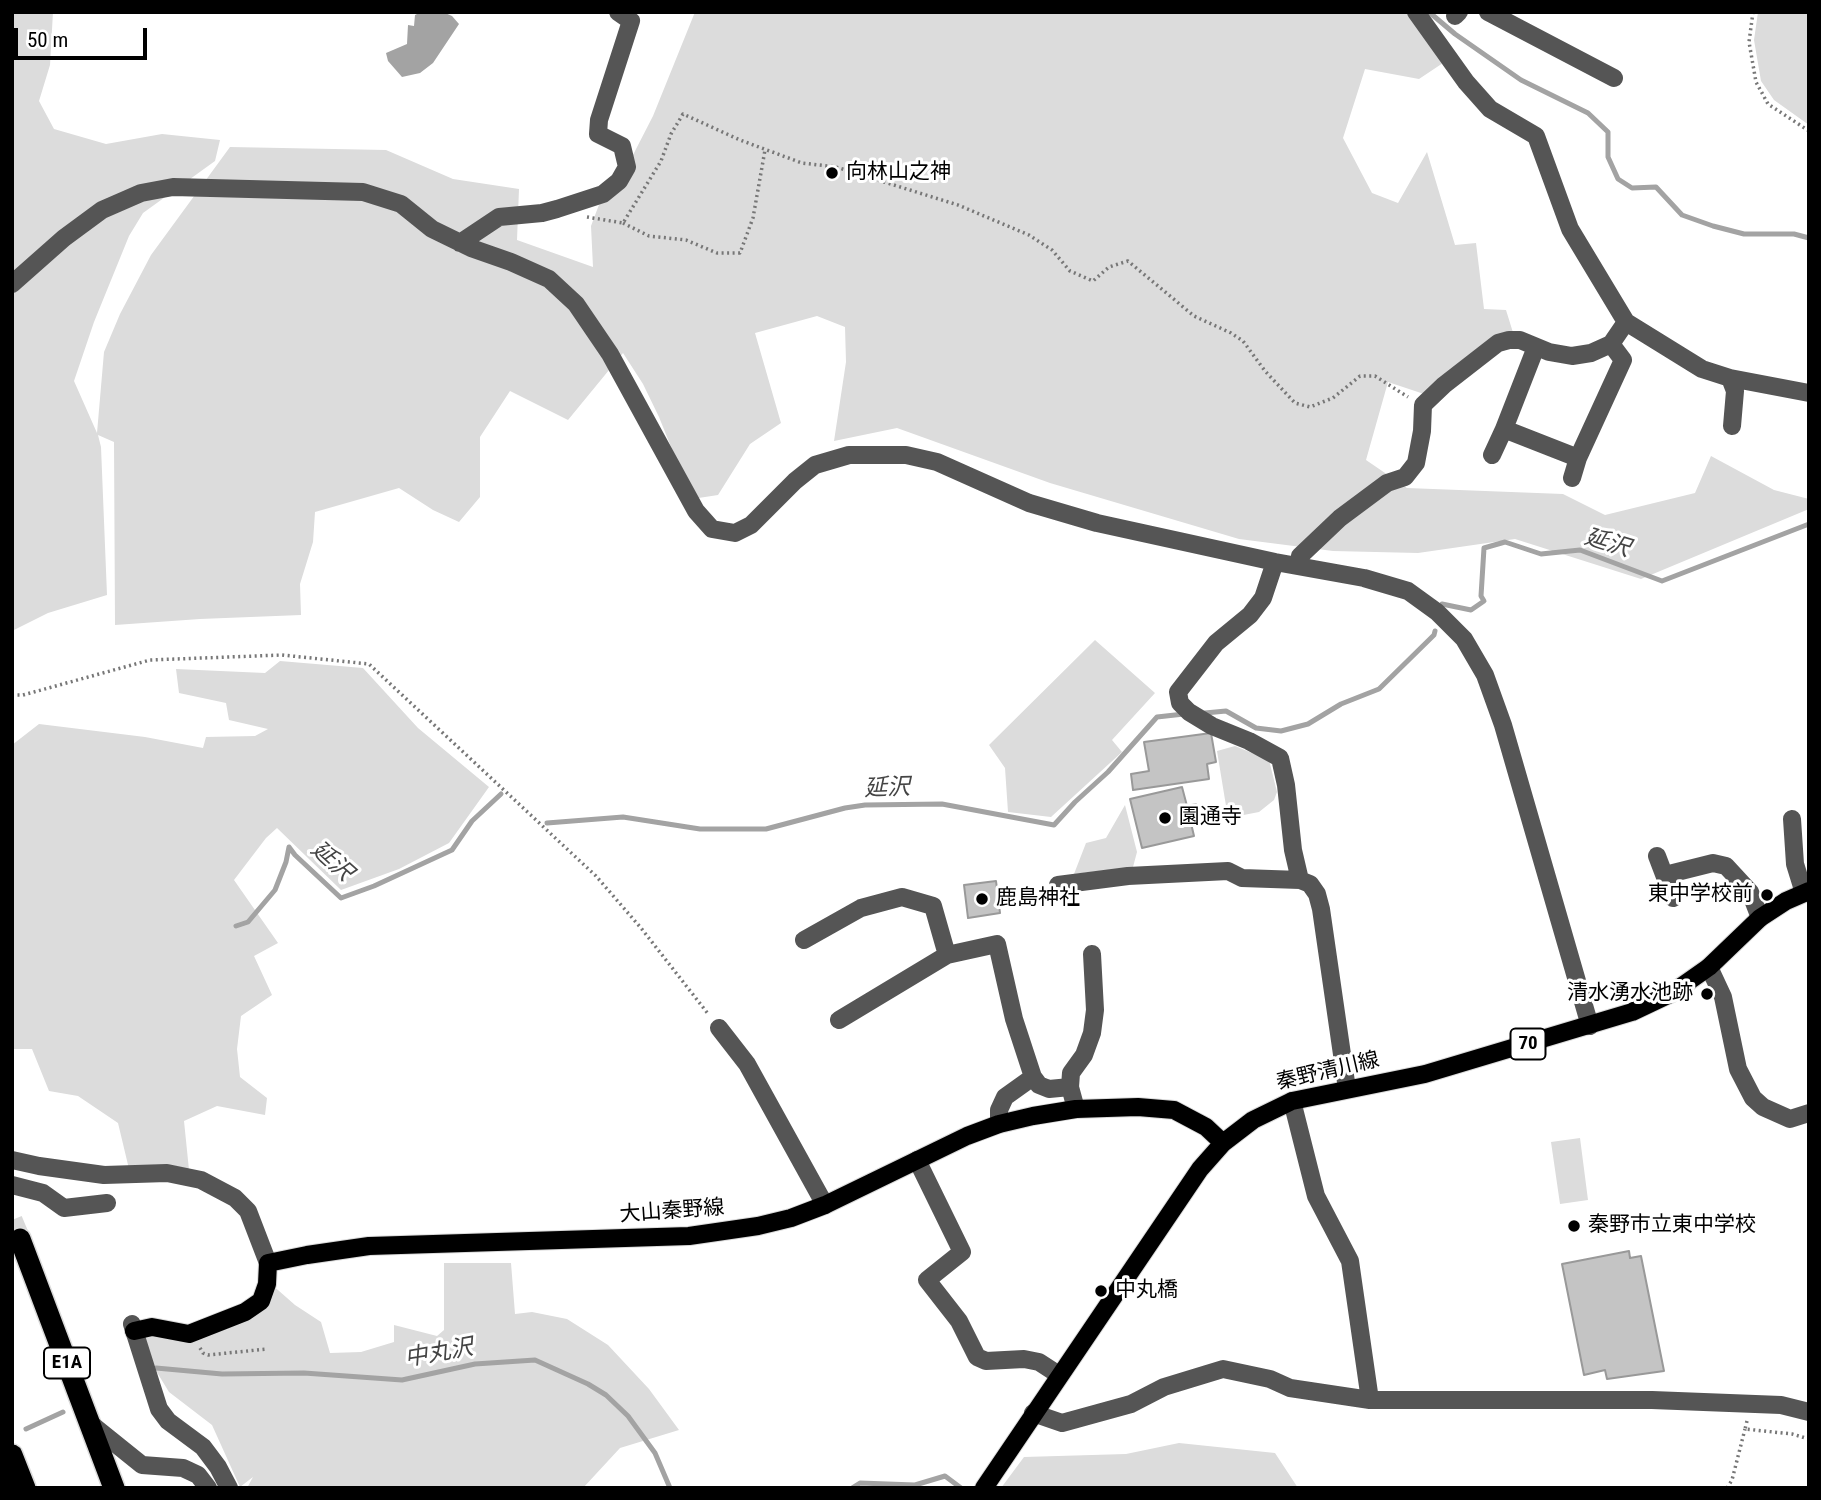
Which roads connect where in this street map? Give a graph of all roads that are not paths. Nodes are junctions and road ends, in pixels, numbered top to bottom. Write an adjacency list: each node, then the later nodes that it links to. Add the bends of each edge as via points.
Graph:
1 (618, 12): 5 (street, via 631,20 598,134 621,146 627,167 620,181 603,194 542,213 499,217)
2 (1416, 12): 7 (street, via 1490,109 1536,136 1570,229)
3 (1488, 12): 4 (street)
4 (1614, 78)
5 (460, 243): 6 (street, via 432,229 401,204 363,192 173,187 141,192 102,209); 17 (street, via 550,279 576,304 610,354 696,510 712,529 735,533 751,525 815,465 849,455 906,455 937,461 1029,503 1097,523)
6 (12, 284)
7 (1626, 322): 8 (street); 10 (street, via 1702,369)
8 (1611, 344): 9 (street, via 1572,356); 15 (street, via 1623,360)
9 (1536, 347): 13 (street); 18 (street, via 1520,341 1497,343 1444,385 1423,405 1416,463 1405,477 1387,482 1340,518 1300,556)
10 (1730, 378): 11 (street); 12 (street, via 1735,391)
11 (1809, 393)
12 (1732, 426)
13 (1504, 429): 14 (street); 15 (street)
14 (1492, 455)
15 (1578, 458): 16 (street)
16 (1572, 478)
17 (1275, 562): 18 (street); 22 (street, via 1263,598 1216,643 1178,692 1180,703 1189,712 1280,758)
18 (1298, 566): 32 (street, via 1408,591 1437,611 1464,639 1485,675 1503,724)
19 (1792, 819): 24 (street, via 1796,864)
20 (1657, 856): 21 (street)
21 (1665, 875): 25 (street); 26 (street, via 1713,863 1726,866 1750,892)
22 (1300, 880): 23 (street, via 1242,878 1228,871); 36 (street, via 1310,884 1321,909)
23 (1058, 885)
24 (1806, 892): 26 (main road, 秦野清川線 / 70)
25 (1673, 898)
26 (1760, 918): 30 (main road, 秦野清川線 / 70)
27 (804, 940): 29 (street, via 861,908 902,897 933,906)
28 (1092, 954): 35 (street, via 1092,1033 1071,1073)
29 (947, 955): 31 (street); 34 (street, via 997,944)
30 (1709, 967): 32 (main road, 秦野清川線 / 70, via 1672,993); 39 (street, via 1723,997 1738,1069 1753,1098 1790,1119)
31 (839, 1020)
32 (1590, 1026): 36 (main road, 秦野清川線 / 70, via 1425,1074)
33 (719, 1028): 46 (street, via 747,1064)
34 (1033, 1077): 35 (street, via 1049,1088); 40 (street, via 1005,1097)
35 (1070, 1087): 38 (street)
36 (1347, 1090): 37 (main road, 秦野清川線 / 70)
37 (1292, 1101): 41 (main road, 秦野清川線 / 70, via 1253,1120); 51 (street, via 1316,1196 1350,1261)
38 (1076, 1109): 40 (main road, 大山秦野線); 41 (main road, 大山秦野線, via 1174,1110 1206,1127)
39 (1809, 1112)
40 (999, 1124): 43 (main road, 大山秦野線)
41 (1223, 1143): 50 (main road, 秦野清川線 / 70, via 1200,1169)
42 (12, 1160): 48 (street, via 104,1175 167,1174 201,1180 236,1198 247,1211)
43 (917, 1160): 46 (main road, 大山秦野線); 50 (street, via 962,1252 927,1280 959,1321 977,1357 1039,1362)
44 (12, 1185): 45 (street, via 43,1193 64,1208)
45 (107, 1203)
46 (825, 1205): 48 (main road, 大山秦野線, via 758,1226 701,1235 369,1246)
47 (20, 1239): 54 (highway, E1A)
48 (268, 1263): 49 (main road, via 267,1284 254,1308 188,1334)
49 (133, 1328): 60 (street, via 159,1409 203,1447)
50 (1059, 1375): 53 (main road, 秦野清川線 / 70)
51 (1370, 1400): 52 (street, via 1652,1400 1780,1405); 53 (street, via 1290,1388 1223,1369 1164,1387 1131,1404 1062,1423)
52 (1809, 1412)
53 (1033, 1413): 56 (main road, 秦野清川線 / 70)
54 (90, 1424): 58 (highway, E1A); 59 (street, via 142,1465 183,1468 198,1475)
55 (12, 1455): 57 (highway)
56 (988, 1480)
57 (25, 1488)
58 (114, 1488)
59 (208, 1488)
60 (229, 1488)

